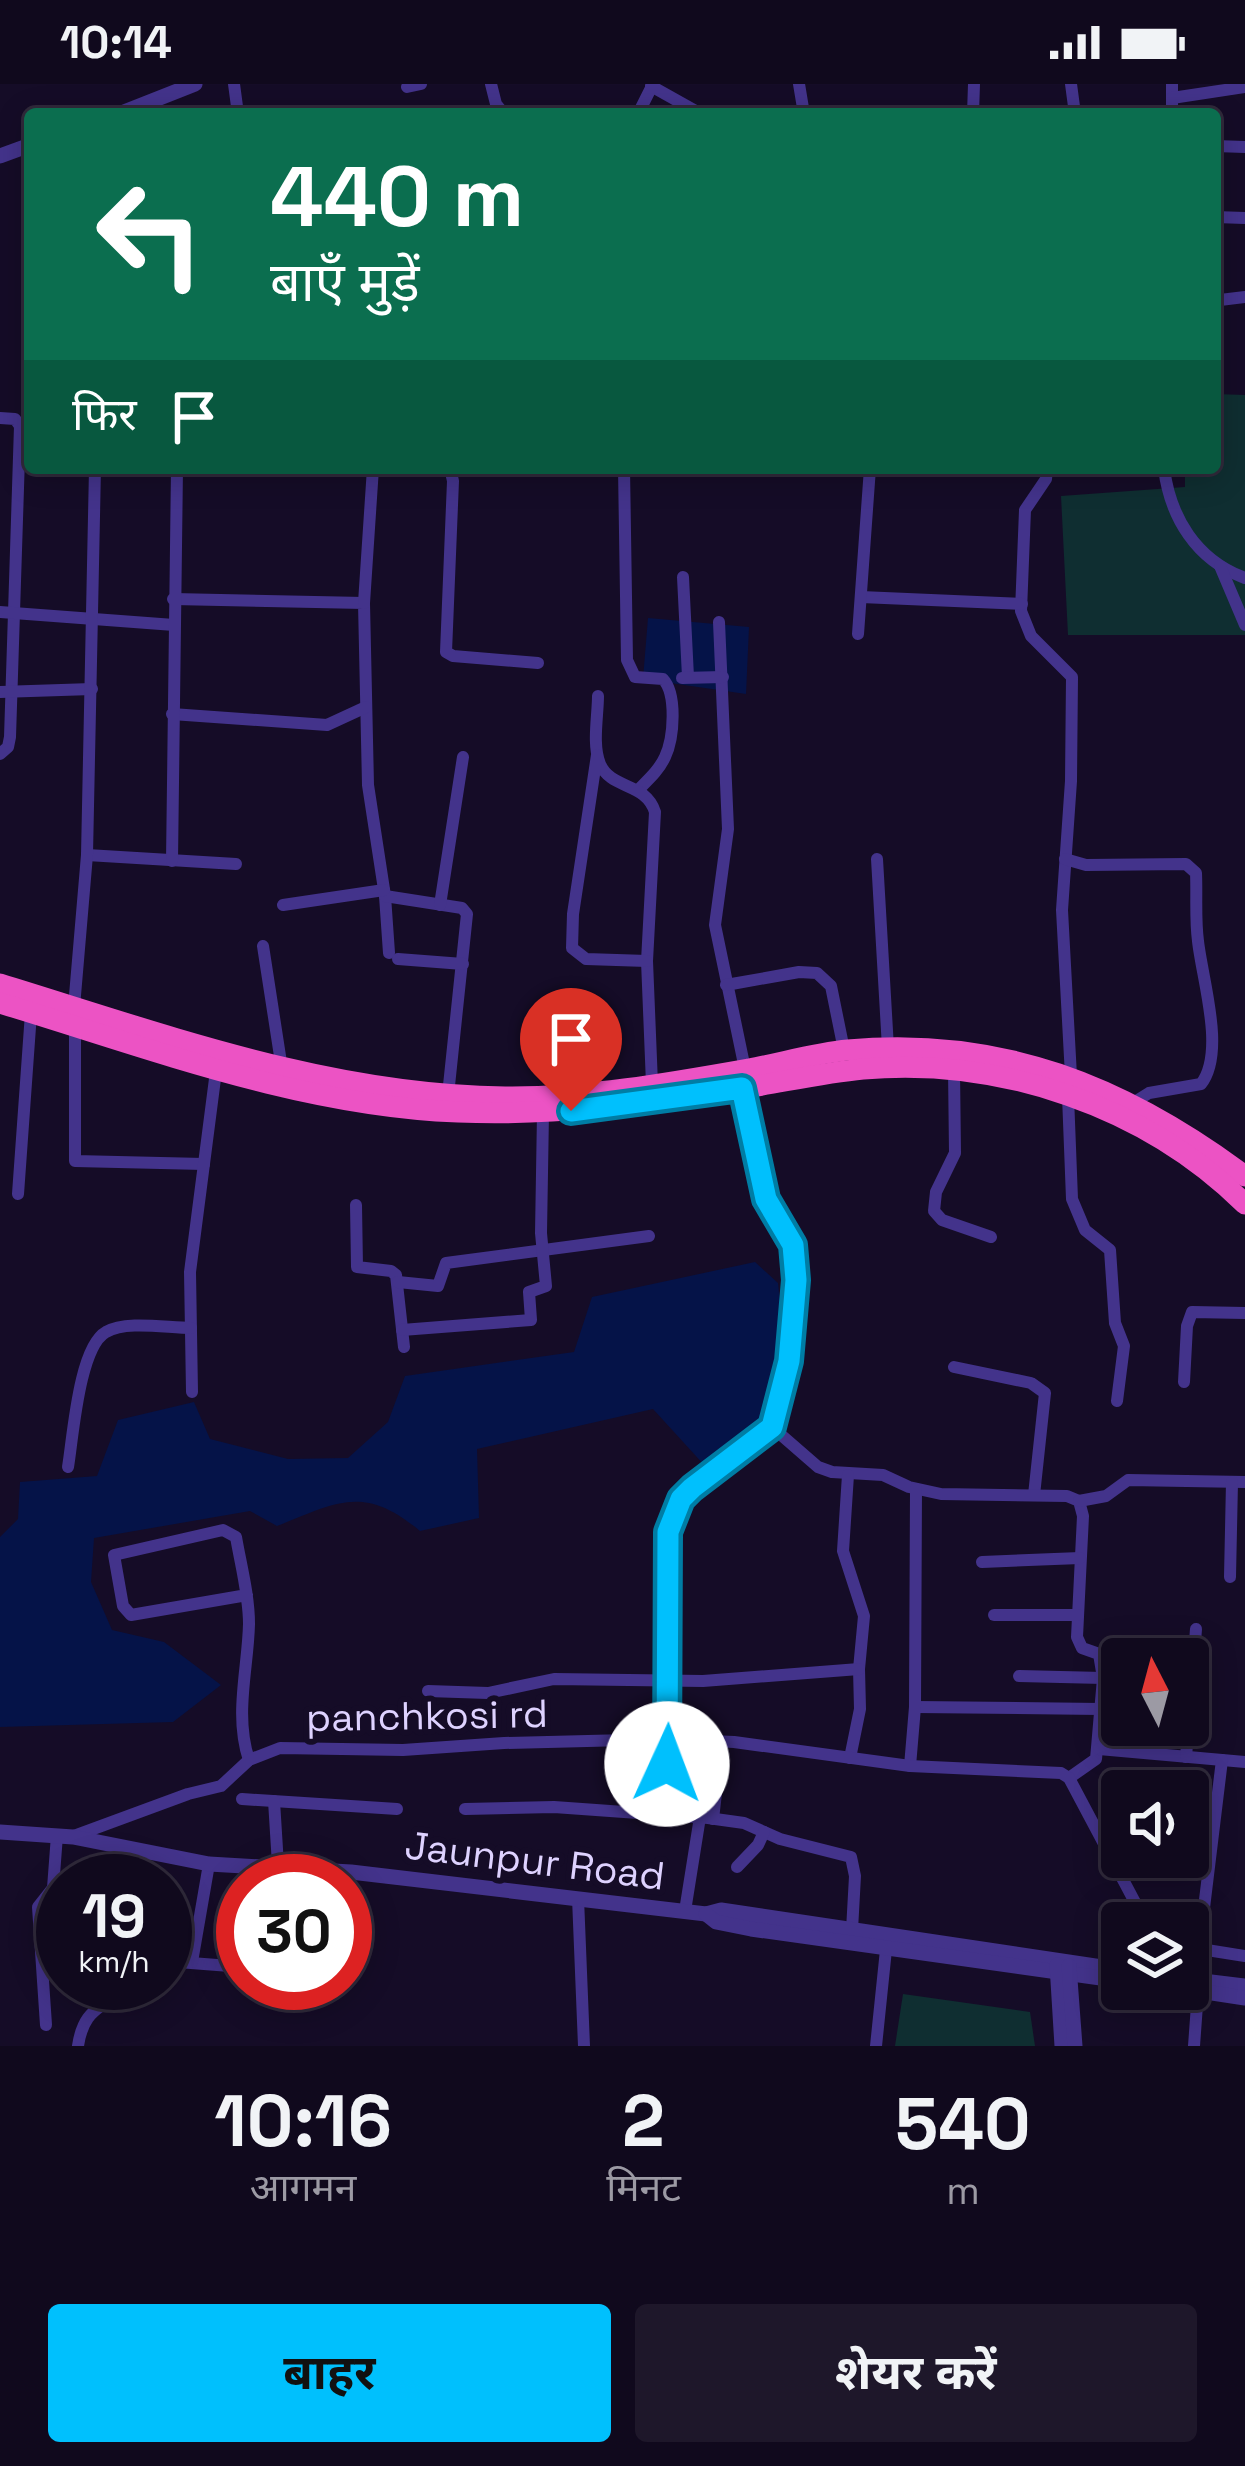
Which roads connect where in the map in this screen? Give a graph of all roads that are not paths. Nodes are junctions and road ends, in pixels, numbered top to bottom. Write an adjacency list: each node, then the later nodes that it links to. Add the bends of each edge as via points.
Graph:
1 (195, 84): 5 (street)
2 (652, 85): 6 (street)
3 (1245, 87): 4 (street)
4 (1172, 91)
5 (134, 108)
6 (691, 108)
7 (0, 418): 23 (street, via 20,426)
8 (95, 474): 24 (street)
9 (177, 474): 20 (street)
10 (373, 474): 21 (street)
11 (451, 474): 29 (street, via 446,652)
12 (624, 474): 32 (street, via 627,660 635,677)
13 (870, 474): 19 (street)
14 (1046, 474): 22 (street, via 1025,510)
15 (1165, 474): 16 (street, via 1172,512)
16 (1220, 566): 18 (street); 27 (street)
17 (683, 577): 30 (street)
18 (1245, 578)
19 (861, 597): 22 (street); 28 (street)
20 (173, 599): 21 (street); 26 (street)
21 (364, 603): 36 (street)
22 (1022, 604): 44 (street, via 1031,636 1072,677)
23 (6, 612): 24 (street); 34 (street)
24 (94, 621): 26 (street); 33 (street)
25 (719, 622): 31 (street)
26 (174, 625): 37 (street)
27 (1245, 626)
28 (858, 634)
29 (538, 663)
30 (688, 677): 31 (street); 32 (street)
31 (723, 677): 54 (street, via 728,829 715,925)
32 (669, 682): 41 (street, via 668,751)
33 (92, 689): 34 (street); 42 (street)
34 (6, 692): 38 (street, via 8,747)
35 (598, 696): 39 (street)
36 (366, 707): 37 (street, via 328,725); 47 (street)
37 (172, 714): 45 (street)
38 (0, 754)
39 (598, 755): 41 (street, via 604,772); 51 (street, via 572,948 586,959)
40 (463, 757): 49 (street)
41 (639, 789): 51 (street, via 656,823)
42 (87, 855): 45 (street); 57 (street)
43 (877, 859): 58 (street)
44 (1065, 859): 65 (street); 67 (street, via 1186,865 1196,873 1209,1069 1201,1084)
45 (172, 861): 46 (street)
46 (236, 864)
47 (384, 893): 48 (street); 49 (street); 52 (street, via 393,956)
48 (283, 904)
49 (440, 904): 52 (street, via 467,914)
50 (263, 946): 60 (street)
51 (647, 962): 64 (street)
52 (463, 964): 66 (street)
53 (0, 984): 57 (highway)
54 (726, 985): 59 (street, via 799,973 826,978); 63 (street)
55 (0, 1003): 56 (highway)
56 (31, 1013): 57 (highway); 71 (street)
57 (75, 1016): 60 (highway); 62 (highway); 69 (street, via 75,1161)
58 (888, 1048): 59 (highway); 65 (highway, via 973,1053)
59 (844, 1050): 63 (highway)
60 (283, 1070): 66 (highway)
61 (954, 1070): 63 (highway); 65 (highway); 75 (street, via 955,1153 934,1211)
62 (216, 1071): 68 (highway, via 412,1107); 69 (street)
63 (744, 1079): 64 (highway); 68 (highway); 86 (street, via 766,1199 793,1245 795,1265 789,1361)
64 (652, 1084): 66 (highway)
65 (1070, 1086): 67 (highway); 72 (highway, via 1149,1132); 85 (street, via 1072,1198 1085,1230 1111,1250 1124,1346)
66 (448, 1095)
67 (1133, 1102): 70 (highway)
68 (543, 1113): 76 (street)
69 (204, 1164): 79 (street)
70 (1245, 1176)
71 (17, 1194)
72 (1245, 1204)
73 (356, 1205): 77 (street, via 358,1267 391,1271)
74 (650, 1236): 76 (street)
75 (991, 1237)
76 (541, 1251): 77 (street, via 446,1263 438,1286); 80 (street, via 546,1286 529,1292 531,1320)
77 (398, 1282): 80 (street)
78 (1245, 1313): 83 (street, via 1192,1312)
79 (190, 1328): 84 (street); 87 (street, via 121,1328 94,1343)
80 (402, 1330): 81 (street)
81 (404, 1347)
82 (954, 1367): 91 (street, via 1045,1393)
83 (1184, 1382)
84 (193, 1392)
85 (1117, 1401)
86 (772, 1427): 88 (street, via 818,1467); 104 (street, via 692,1488 674,1513 665,1598)
87 (68, 1467)
88 (848, 1475): 90 (street, via 883,1475); 100 (street, via 843,1551 862,1604)
89 (1238, 1482): 92 (street, via 1128,1480 1106,1496); 95 (street)
90 (916, 1489): 91 (street); 106 (street)
91 (1034, 1495): 92 (street)
92 (1079, 1501): 93 (street)
93 (1080, 1558): 94 (street); 98 (street)
94 (982, 1562)
95 (1230, 1577)
96 (247, 1595): 96 (street, via 131,1615 114,1555 230,1532); 113 (street, via 242,1707)
97 (994, 1615): 98 (street)
98 (1078, 1615): 101 (street, via 1078,1644 1099,1654)
99 (1196, 1629): 111 (street)
100 (859, 1669): 104 (street); 112 (street)
101 (1101, 1670)
102 (1018, 1676): 103 (street)
103 (1101, 1678)
104 (670, 1681): 105 (street, via 554,1679 488,1693); 108 (street)
105 (428, 1691)
106 (915, 1707): 107 (street); 116 (street)
107 (1101, 1708): 110 (street)
108 (667, 1739): 109 (street, panchkosi rd); 113 (street, panchkosi rd, via 280,1748); 122 (street)
109 (722, 1742): 112 (street, panchkosi rd); 123 (street)
110 (1099, 1749): 111 (street); 117 (street)
111 (1186, 1757): 114 (street)
112 (850, 1758): 116 (street, panchkosi rd)
113 (249, 1760): 126 (street, panchkosi rd, via 220,1786)
114 (1222, 1760): 115 (street); 135 (street)
115 (1245, 1762)
116 (910, 1766): 117 (street, panchkosi rd)
117 (1069, 1778): 134 (street)
118 (242, 1798): 119 (street)
119 (274, 1801): 120 (street); 128 (street)
120 (398, 1809)
121 (465, 1809): 122 (street)
122 (673, 1816): 123 (street)
123 (707, 1818): 125 (street); 136 (street)
124 (0, 1832): 126 (street, Jaunpur Road)
125 (764, 1832): 131 (street); 138 (street, via 851,1857)
126 (65, 1836): 127 (street, Jaunpur Road); 153 (street, via 53,1888 38,1907)
127 (146, 1852): 129 (street, Jaunpur Road)
128 (275, 1854)
129 (209, 1864): 130 (street, Jaunpur Road); 142 (street)
130 (216, 1865)
131 (737, 1867)
132 (372, 1874): 133 (street, Jaunpur Road)
133 (578, 1898): 136 (street, Jaunpur Road); 155 (street)
134 (1135, 1902)
135 (1205, 1902)
136 (685, 1911): 137 (street, Jaunpur Road)
137 (706, 1914): 138 (street, Jaunpur Road); 139 (street, Jaunpur Road, via 752,1929)
138 (852, 1930): 139 (street, Jaunpur Road)
139 (887, 1942): 144 (street, Jaunpur Road); 156 (street)
140 (1209, 1951): 141 (street)
141 (1245, 1956)
142 (192, 1962): 143 (street)
143 (216, 1964)
144 (1063, 1968): 145 (street, Jaunpur Road); 146 (street, Jaunpur Road); 157 (street); 158 (street)
145 (1101, 1969)
146 (1101, 1976)
147 (1209, 1985): 148 (street)
148 (1245, 1986)
149 (1209, 1989): 150 (street)
150 (1245, 1998)
151 (94, 2010): 154 (street)
152 (1195, 2010): 159 (street)
153 (46, 2025)
154 (78, 2046)
155 (584, 2046)
156 (877, 2046)
157 (1062, 2046)
158 (1075, 2046)
159 (1194, 2046)

